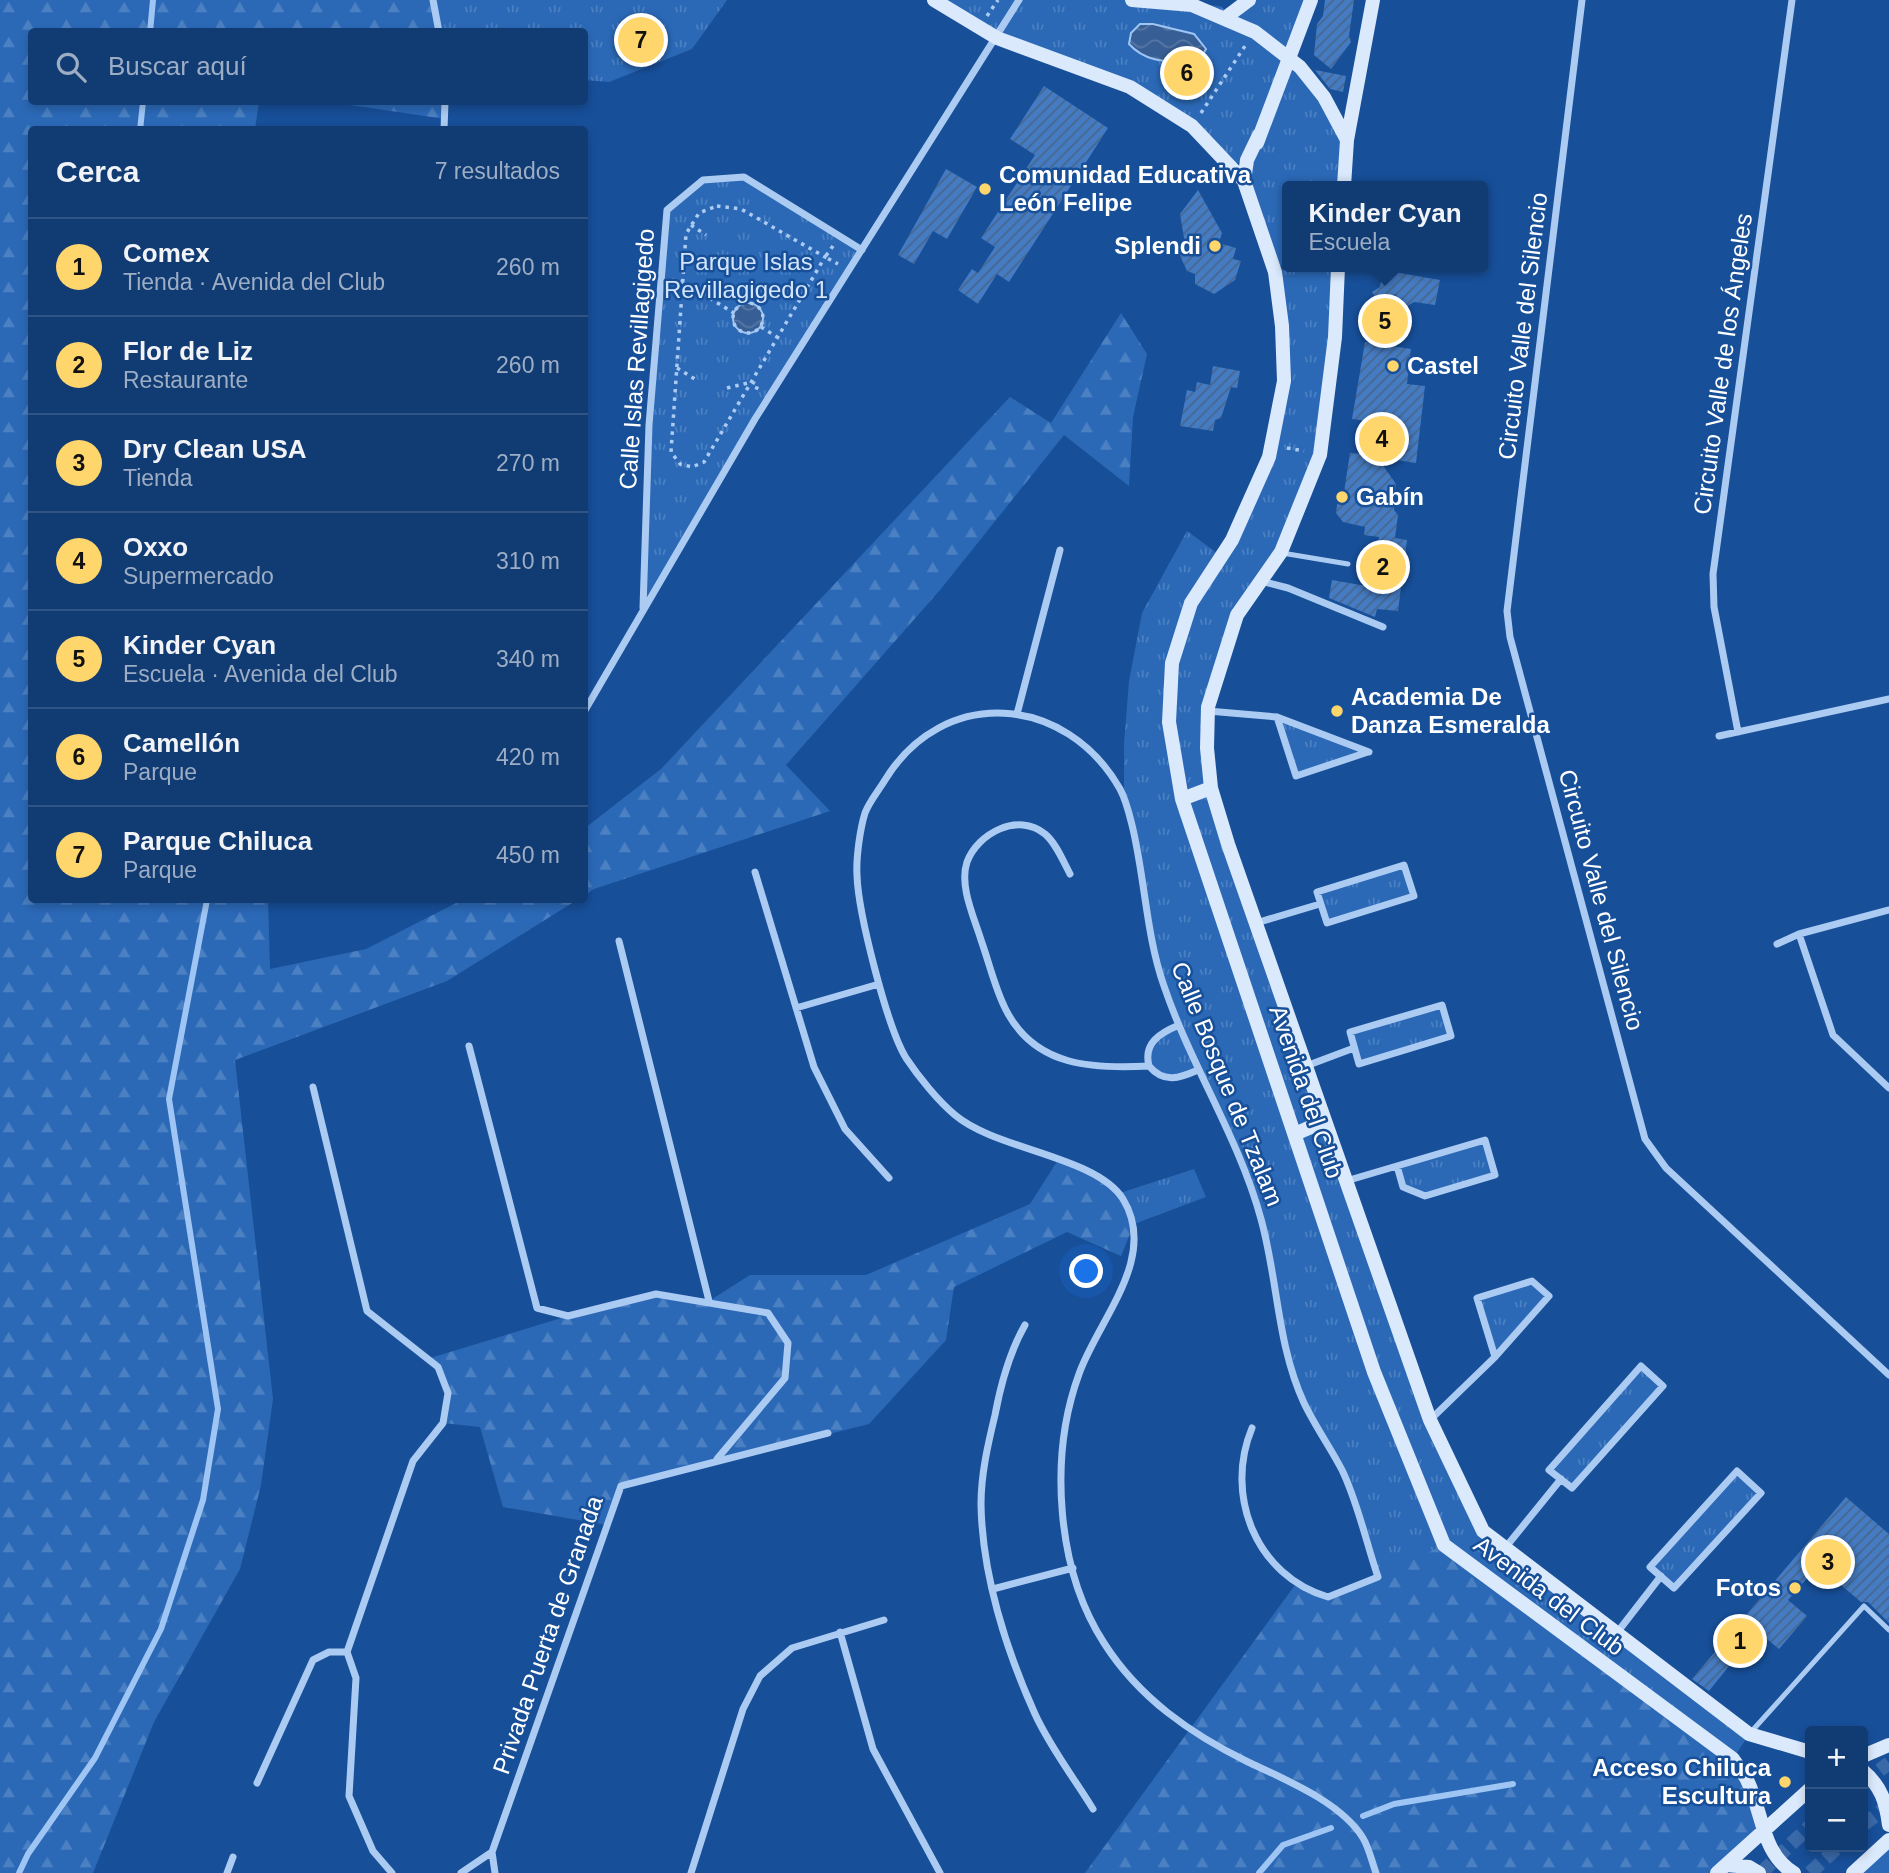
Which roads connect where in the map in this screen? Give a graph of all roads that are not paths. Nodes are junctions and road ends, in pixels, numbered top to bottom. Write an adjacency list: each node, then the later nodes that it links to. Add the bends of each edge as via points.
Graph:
1 (433, 0): 11 (street)
2 (933, 0): 12 (street)
3 (1019, 0): 12 (street, Calle Islas Revillagigedo)
4 (1132, 0): 10 (street, via 1192,5)
5 (1249, 0): 10 (street)
6 (1311, 0): 19 (street)
7 (1373, 0): 13 (street)
8 (1582, 0): 65 (street, Circuito Valle del Silencio, via 1507,611 1510,637 1645,1139 1666,1168)
9 (1792, 0): 35 (street, Circuito Valle de los Ángeles, via 1713,574 1714,607)
10 (1225, 18): 14 (street, via 1255,32 1297,64)
11 (438, 28)
12 (997, 38): 19 (street, via 1130,87 1192,126 1235,164); 21 (street, Calle Islas Revillagigedo)
13 (1356, 88): 16 (street); 18 (street)
14 (1324, 97): 16 (street); 18 (street)
15 (445, 105): 17 (street)
16 (1343, 116): 18 (street)
17 (444, 126)
18 (1347, 140): 20 (street)
19 (1244, 181): 22 (street, Avenida del Club)
20 (1344, 181)
21 (862, 250): 28 (street, Calle Islas Revillagigedo, via 755,419); 28 (street, Calle Islas Revillagigedo, via 744,177 703,180 667,210 649,425)
22 (1281, 268): 38 (street, Avenida del Club, via 1284,381 1273,444 1232,540 1191,603 1172,663 1169,722)
23 (1338, 272): 25 (street, Avenida del Club, via 1320,455)
24 (1060, 550): 33 (street)
25 (1281, 552): 26 (lane); 27 (street, Avenida del Club)
26 (1348, 564)
27 (1261, 581): 29 (street); 32 (street, Avenida del Club, via 1237,615)
28 (643, 611): 31 (street, Calle Islas Revillagigedo)
29 (1383, 627)
30 (1889, 699): 35 (street)
31 (588, 705)
32 (1208, 711): 34 (street); 37 (street, Avenida del Club)
33 (1017, 714): 47 (street, Calle Bosque de Tzalam, via 982,712 945,722 902,752 866,812 857,876); 49 (street, Calle Bosque de Tzalam, via 1063,730 1095,754 1124,794 1161,980)
34 (1277, 718): 34 (street, via 1329,737 1369,752 1296,776)
35 (1738, 732): 36 (street)
36 (1719, 736)
37 (1211, 788): 38 (street); 43 (street, Avenida del Club)
38 (1182, 799): 58 (street, Avenida del Club)
39 (755, 872): 48 (street)
40 (1070, 874): 52 (street, via 1047,836 1024,825 985,837 968,860 965,887 1004,1008 1035,1047 1049,1055 1098,1068)
41 (1320, 904): 41 (street, via 1326,923 1414,896 1404,865 1317,892); 43 (street)
42 (1889, 910): 44 (street)
43 (1256, 923): 53 (street, Avenida del Club)
44 (1799, 934): 46 (street); 56 (street, via 1833,1035)
45 (619, 941): 62 (street)
46 (1777, 944)
47 (879, 984): 48 (street); 72 (street, Calle Bosque de Tzalam, via 904,1055 955,1115 981,1132 1084,1170 1120,1193 1134,1224 1131,1264 1079,1372 1067,1417 1063,1506)
48 (796, 1008): 60 (street, via 814,1068 845,1129)
49 (1179, 1025): 52 (street, via 1150,1045); 54 (street, Calle Bosque de Tzalam)
50 (469, 1046): 62 (street, via 537,1308 568,1316 656,1294)
51 (1354, 1048): 51 (street, via 1359,1063 1451,1036 1442,1005 1350,1032); 53 (street)
52 (1149, 1066): 54 (street, via 1160,1076 1177,1079)
53 (1306, 1066): 57 (street, Avenida del Club)
54 (1198, 1070): 67 (street, Calle Bosque de Tzalam, via 1238,1153 1262,1221 1280,1331 1303,1402 1344,1475 1378,1577 1328,1597 1295,1585 1278,1569 1252,1530 1242,1489 1244,1454)
55 (313, 1087): 79 (street, via 367,1311 438,1367 448,1393 443,1423 413,1461)
56 (1889, 1088)
57 (1325, 1121): 58 (street); 61 (street, Avenida del Club)
58 (1297, 1133): 89 (street, Avenida del Club, via 1374,1372 1444,1545 1733,1759 1748,1782)
59 (1396, 1166): 59 (street, via 1485,1140 1496,1175 1425,1196 1403,1187); 61 (street)
60 (889, 1178)
61 (1346, 1181): 66 (street, Avenida del Club)
62 (709, 1301): 69 (street, via 768,1313 788,1343 785,1378)
63 (1025, 1325): 74 (street, via 999,1392 982,1478 982,1524)
64 (1495, 1357): 64 (street, via 1549,1296 1532,1281 1477,1298); 66 (street)
65 (1889, 1375)
66 (1430, 1420): 71 (street, Avenida del Club, via 1483,1531)
67 (1252, 1428)
68 (828, 1433): 69 (street, Privada Puerta de Granada)
69 (717, 1459): 91 (street, Privada Puerta de Granada, via 621,1486)
70 (1561, 1479): 70 (street, via 1572,1488 1663,1386 1641,1366 1549,1470); 71 (street)
71 (1505, 1549): 78 (street, Avenida del Club)
72 (1073, 1568): 74 (street); 100 (street, Calle Bosque de Tzalam, via 1102,1642 1143,1692 1188,1729 1311,1790 1361,1834)
73 (1661, 1576): 73 (street, via 1674,1588 1760,1493 1737,1471 1650,1567); 78 (street)
74 (993, 1589): 87 (street, via 1036,1716)
75 (884, 1620): 77 (street)
76 (1889, 1630): 80 (lane, via 1864,1606)
77 (840, 1632): 98 (street, via 792,1648 760,1675 743,1709); 99 (street, via 873,1749)
78 (1615, 1635): 80 (street, Avenida del Club)
79 (347, 1652): 85 (street, via 329,1652 313,1660); 95 (street, via 356,1678 349,1796 373,1851)
80 (1749, 1734): 82 (street, Avenida del Club)
81 (1889, 1745): 83 (street)
82 (1805, 1751)
83 (1868, 1754)
84 (1868, 1775): 88 (street, via 1887,1804)
85 (257, 1783)
86 (1805, 1794): 89 (street)
87 (1093, 1809)
88 (1889, 1825)
89 (1765, 1830): 93 (street); 102 (street, Avenida del Club, via 1772,1853)
90 (1889, 1840): 103 (street)
91 (492, 1852): 96 (street); 97 (street, Privada Puerta de Granada)
92 (233, 1857): 94 (street)
93 (1722, 1869): 101 (street, via 1738,1865)
94 (227, 1873)
95 (392, 1873)
96 (461, 1873)
97 (495, 1873)
98 (691, 1873)
99 (940, 1873)
100 (1376, 1873)
101 (1759, 1873)
102 (1794, 1873)
103 (1853, 1873)

